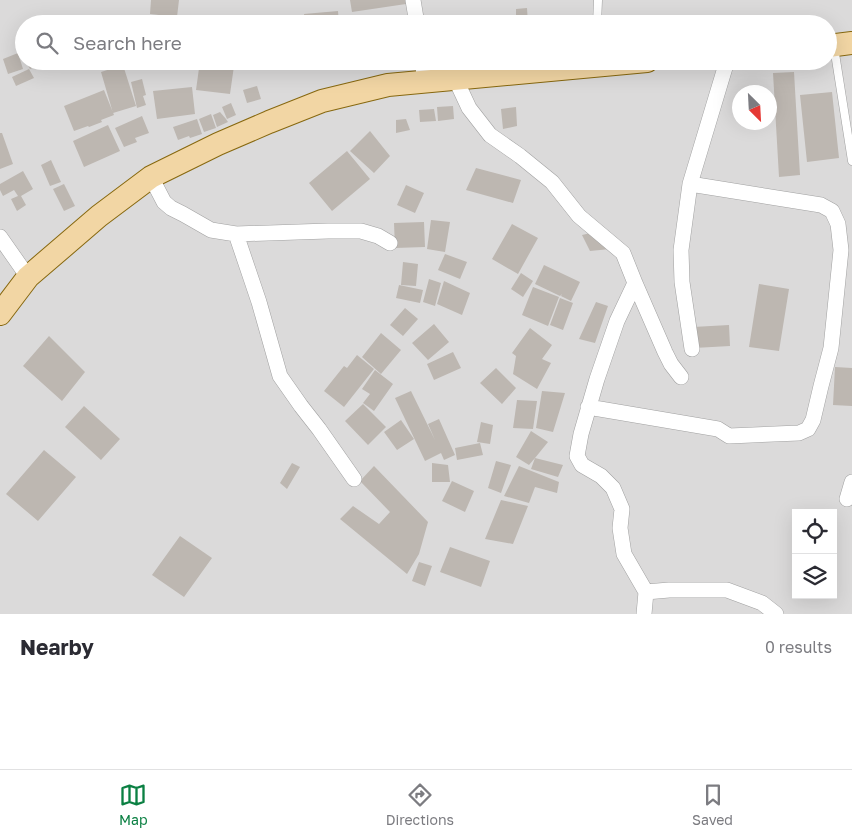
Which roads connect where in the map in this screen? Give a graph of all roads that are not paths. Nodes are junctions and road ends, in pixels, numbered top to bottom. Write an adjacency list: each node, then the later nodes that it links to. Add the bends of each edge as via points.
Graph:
1 (413, 0): 3 (street)
2 (598, 0): 4 (lane)
3 (416, 15)
4 (597, 15)
5 (838, 45): 10 (lane)
6 (529, 70): 9 (main road)
7 (724, 70): 12 (street)
8 (423, 71): 9 (main road); 11 (main road, via 388,85 322,101 218,144)
9 (455, 78): 17 (street, via 470,108 490,135 552,182 580,216 624,253)
10 (852, 161)
11 (151, 177): 13 (street, via 164,202 171,208 211,230); 16 (main road, via 99,216)
12 (690, 184): 19 (street, via 681,250 682,282); 21 (street, via 821,205 832,211 838,224 841,250 831,348 813,420 808,429 799,433 729,436 718,429)
13 (236, 234): 15 (street, via 361,231); 22 (street, via 280,376)
14 (0, 237): 16 (street)
15 (390, 243)
16 (28, 277): 18 (main road)
17 (635, 283): 20 (street, via 668,358); 21 (street, via 617,321)
18 (0, 314)
19 (692, 349)
20 (681, 378)
21 (588, 407): 25 (street, via 577,456 582,465 613,488 622,509 620,528 624,554)
22 (354, 479)
23 (852, 482): 24 (street)
24 (847, 499)
25 (646, 592): 26 (street); 27 (street, via 726,590 762,603)
26 (644, 614)
27 (776, 614)

